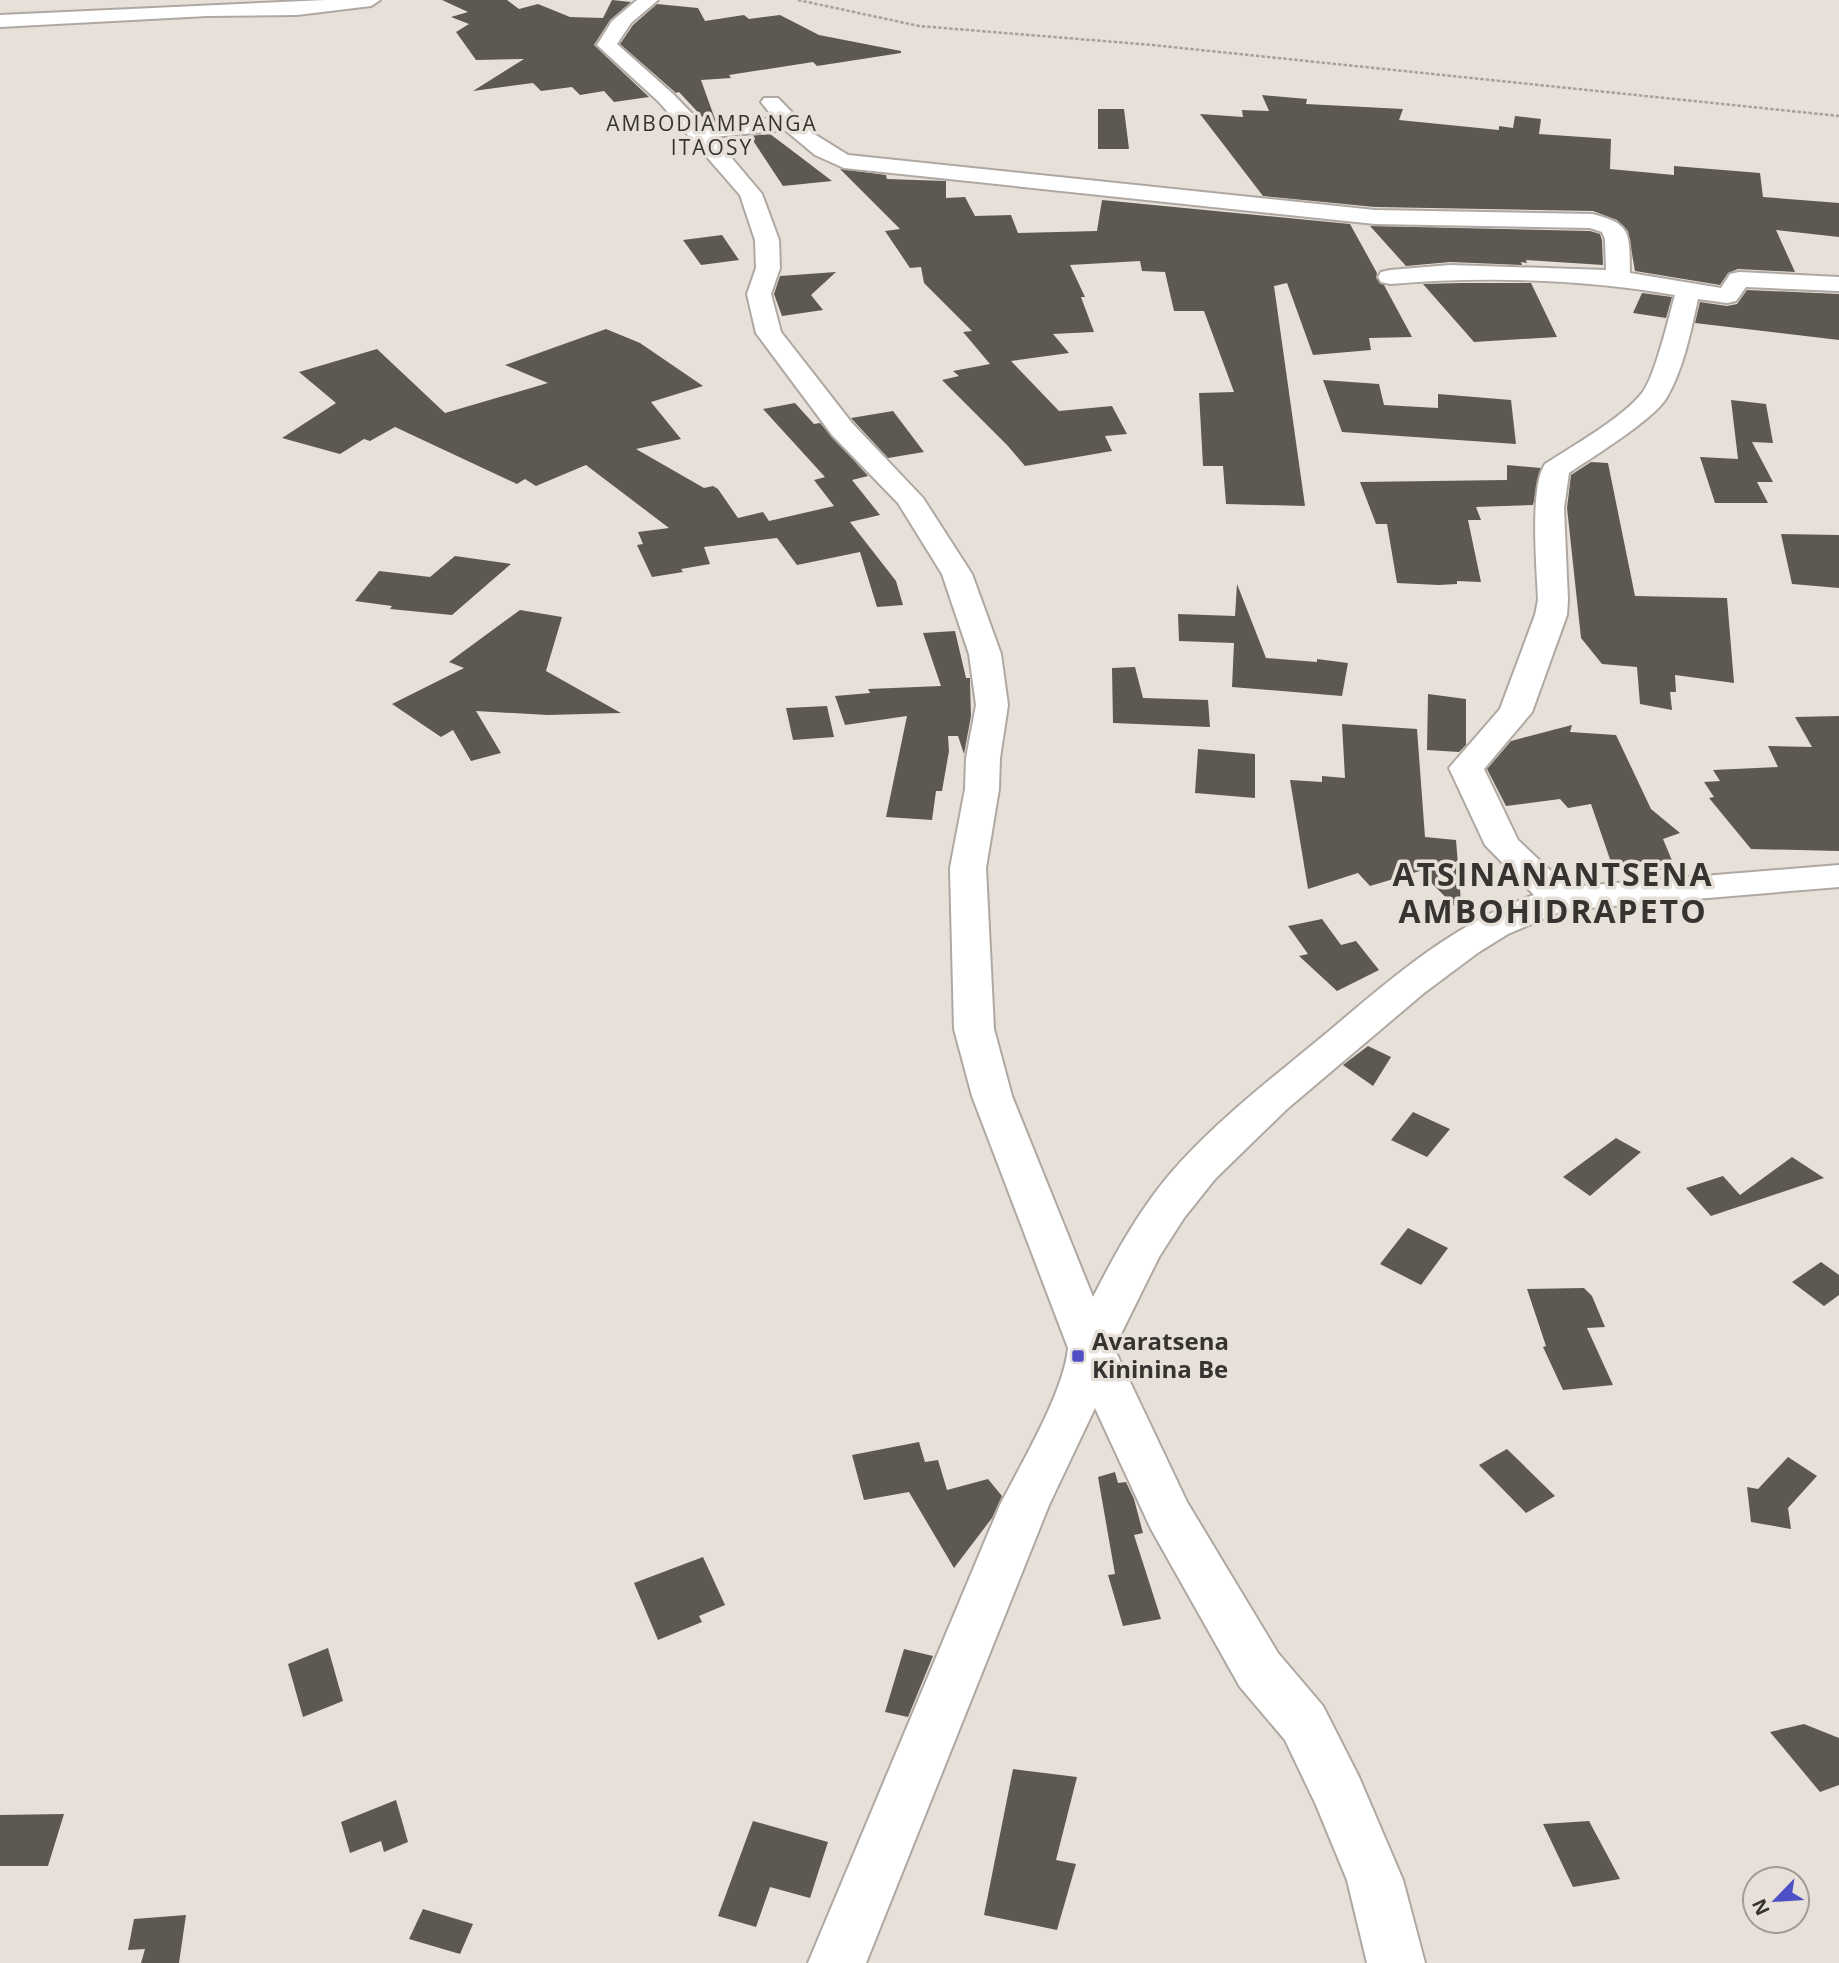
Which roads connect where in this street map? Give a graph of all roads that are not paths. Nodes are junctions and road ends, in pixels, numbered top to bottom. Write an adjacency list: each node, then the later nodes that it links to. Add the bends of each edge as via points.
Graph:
1 (371, 0): 3 (street, via 297,9)
2 (649, 0): 6 (street, via 632,11 607,45)
3 (0, 21)
4 (771, 102): 5 (street)
5 (789, 123): 6 (street); 8 (street, via 823,153 858,163 1376,217 1603,223 1617,239)
6 (697, 133): 13 (street, via 751,194 760,217 768,268 759,294 769,333 842,429 909,498 957,573 978,627 992,705 968,868 974,1030 992,1096)
7 (1390, 277): 8 (street, via 1450,272)
8 (1618, 278): 10 (street)
9 (1839, 285): 10 (street, via 1739,279 1727,296)
10 (1688, 291): 12 (street, via 1655,396 1615,430 1555,470 1550,508 1551,615 1515,712 1466,768 1503,845)
11 (1839, 876): 12 (street)
12 (1559, 899): 13 (street, via 1491,926 1433,965 1237,1129 1183,1188 1131,1262)
13 (1091, 1348): 14 (street, via 1090,1362 1059,1438 1025,1504); 15 (street, via 1168,1514 1259,1670 1304,1723 1340,1795 1375,1880)
14 (837, 1963)
15 (1396, 1963)

